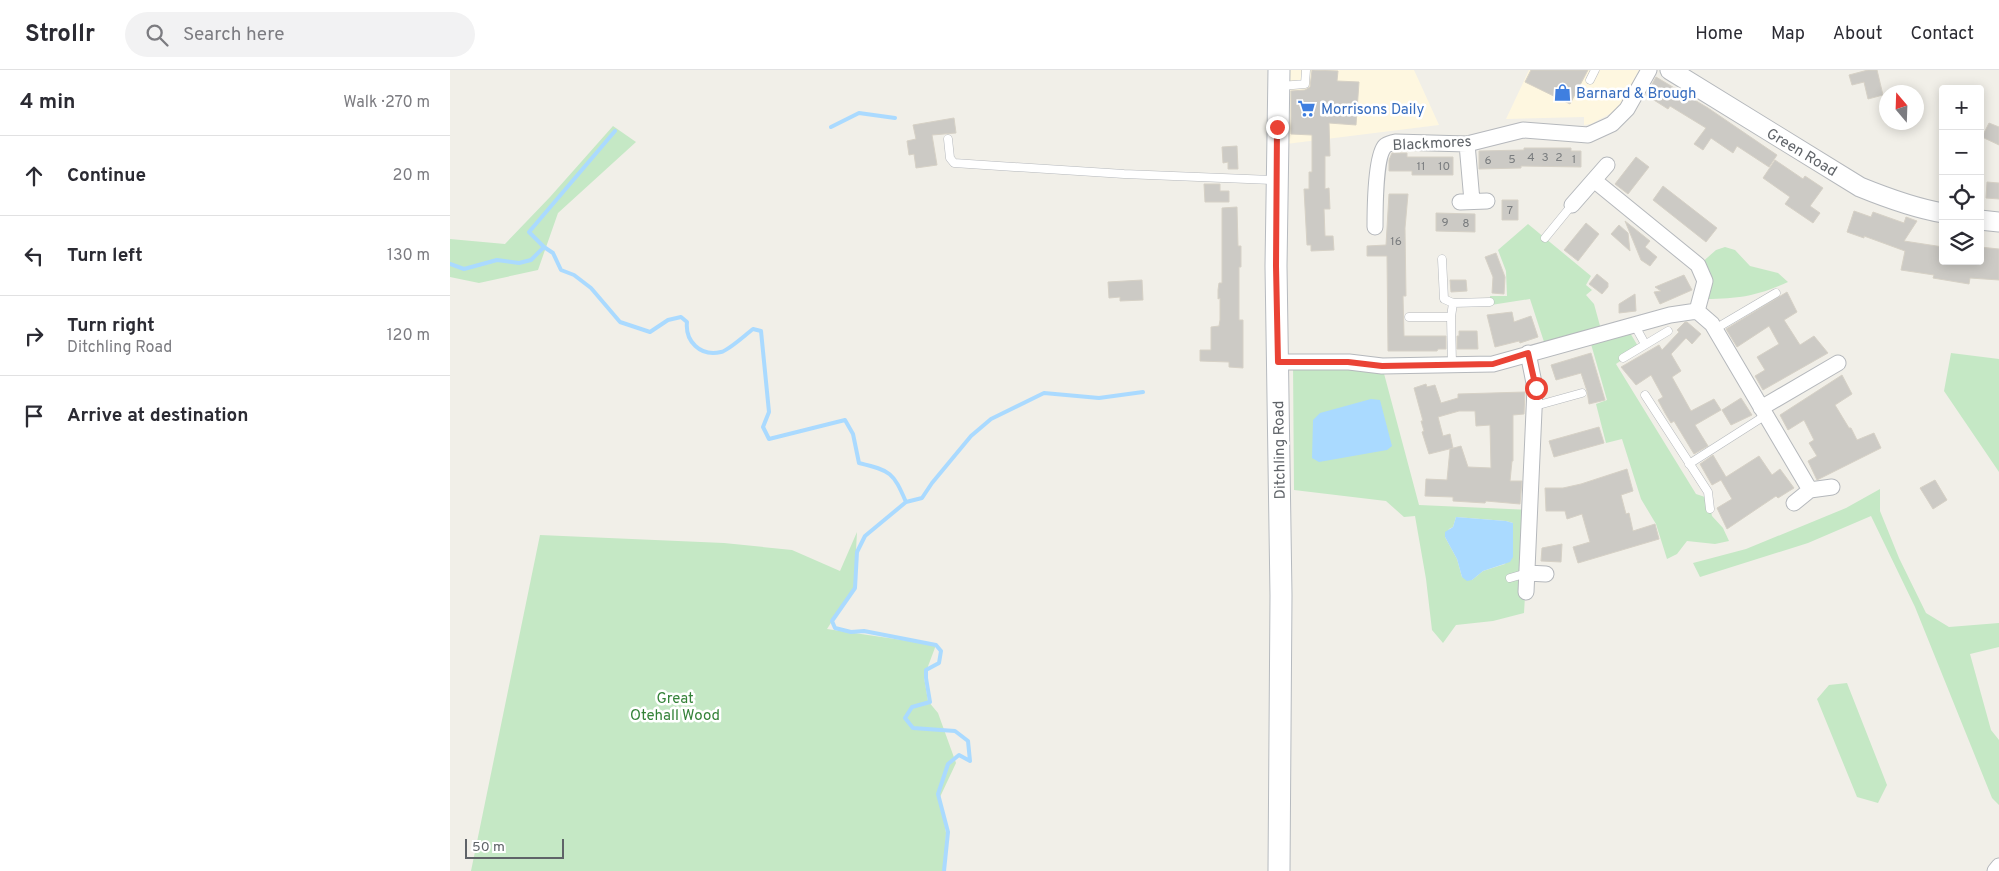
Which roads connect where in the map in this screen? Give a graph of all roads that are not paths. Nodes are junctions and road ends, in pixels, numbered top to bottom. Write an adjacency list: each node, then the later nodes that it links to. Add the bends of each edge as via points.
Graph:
1 (1306, 70): 5 (lane, via 1305,84)
2 (1595, 70): 6 (lane)
3 (1650, 70): 8 (street, Blackmores, via 1627,109 1612,124 1588,135 1523,130)
4 (1670, 70): 14 (street, Green Road, via 1860,187 1885,198)
5 (1279, 78): 10 (main road, Ditchling Road)
6 (1590, 80)
7 (948, 139): 10 (lane, via 950,158 954,163)
8 (1467, 144): 12 (street, via 1466,202); 17 (street, Blackmores, via 1396,142 1386,145 1381,152 1375,195)
9 (1607, 165): 11 (street)
10 (1277, 180): 32 (main road, Ditchling Road)
11 (1595, 181): 13 (street); 23 (street, via 1698,265 1705,281)
12 (1488, 201)
13 (1572, 206): 18 (lane)
14 (1939, 212)
15 (1984, 220): 16 (street)
16 (1999, 222)
17 (1375, 227)
18 (1545, 238)
19 (1442, 259): 22 (lane, via 1444,299)
20 (1776, 292): 27 (lane)
21 (1490, 302): 22 (lane)
22 (1453, 303): 25 (lane)
23 (1697, 311): 26 (street, via 1670,314); 27 (street)
24 (1409, 317): 25 (lane)
25 (1451, 317): 34 (lane)
26 (1634, 324): 29 (lane); 30 (street)
27 (1715, 329): 38 (street)
28 (1668, 332): 29 (lane)
29 (1645, 344): 31 (lane)
30 (1528, 353): 34 (street, via 1493,364); 37 (street, via 1536,388)
31 (1623, 358)
32 (1278, 362): 34 (street, via 1348,362 1382,366); 49 (main road, Ditchling Road, via 1281,595)
33 (1838, 363): 38 (street)
34 (1452, 364)
35 (1582, 393): 37 (lane)
36 (1645, 395): 39 (lane)
37 (1535, 406): 44 (street)
38 (1764, 412): 39 (lane); 41 (street)
39 (1690, 464): 43 (lane, via 1708,492)
40 (1832, 487): 41 (street)
41 (1810, 490): 42 (street)
42 (1794, 503)
43 (1710, 509)
44 (1527, 573): 45 (street); 46 (lane); 47 (street)
45 (1546, 574)
46 (1510, 578)
47 (1526, 592)
48 (1999, 866): 50 (street)
49 (1279, 871)
50 (1995, 871)

